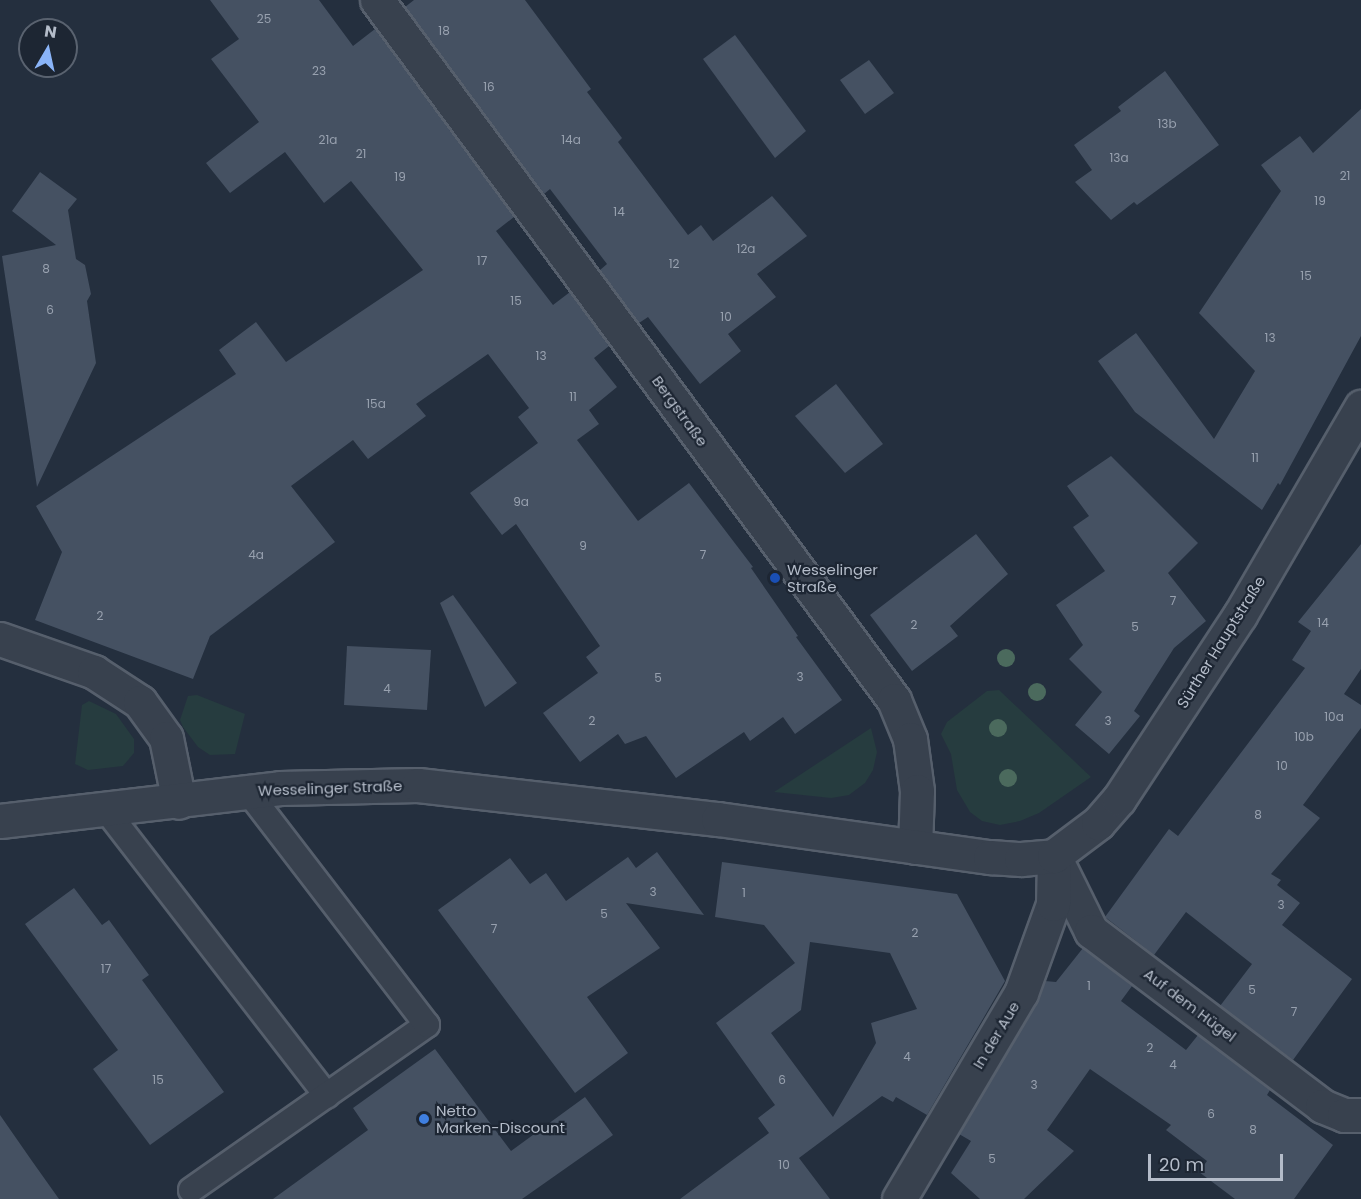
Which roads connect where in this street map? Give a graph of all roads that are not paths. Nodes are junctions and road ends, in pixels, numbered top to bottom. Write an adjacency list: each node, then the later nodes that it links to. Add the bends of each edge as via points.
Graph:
1 (377, 0): 8 (street, Bergstraße, via 894,700 910,739 917,791)
2 (1361, 407): 9 (street, Sürther Hauptstraße, via 1240,615 1119,799 1098,824)
3 (0, 639): 5 (street, via 94,672 140,702 166,738)
4 (248, 792): 5 (street, Wesselinger Straße); 8 (street, Wesselinger Straße, via 418,785 718,819); 10 (lane, via 427,1025)
5 (179, 802): 6 (street, Wesselinger Straße)
6 (106, 810): 7 (street, Wesselinger Straße); 10 (lane)
7 (0, 821)
8 (915, 847): 9 (street, Wesselinger Straße, via 1021,859)
9 (1054, 856): 11 (street, Auf dem Hügel, via 1091,931 1322,1106 1344,1115); 13 (street, In der Aue, via 1053,904 1021,993)
10 (327, 1096): 12 (lane)
11 (1361, 1115)
12 (192, 1190)
13 (899, 1199)

